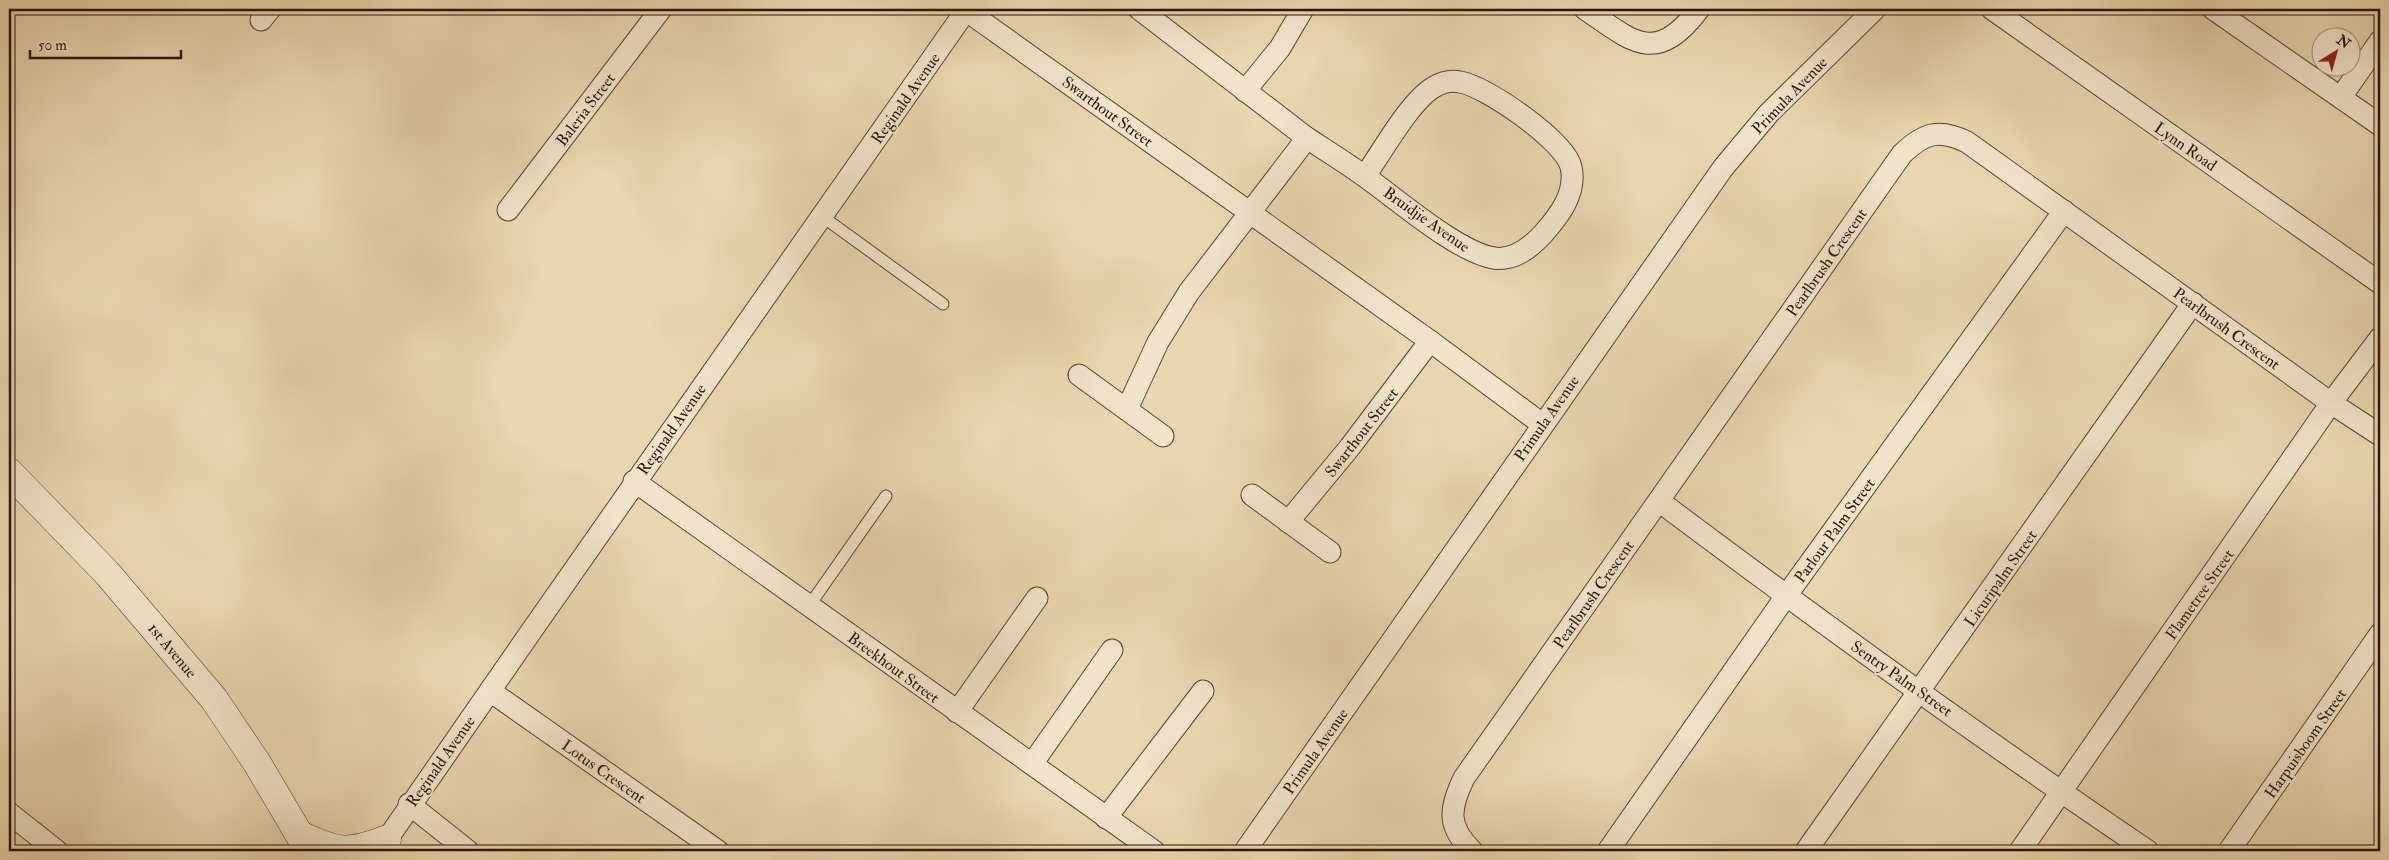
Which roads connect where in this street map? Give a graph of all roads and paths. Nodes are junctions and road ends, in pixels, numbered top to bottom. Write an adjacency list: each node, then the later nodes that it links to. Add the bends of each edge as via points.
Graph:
1 (661, 9): 16 (street, Baleria Street)
2 (966, 9): 18 (street, Swarthout Street); 19 (street, Reginald Avenue)
3 (1139, 9): 11 (street, Bruidjie Avenue)
4 (1303, 9): 11 (street, via 1280,48)
5 (1585, 9): 6 (street, via 1632,40 1643,43 1670,39)
6 (1699, 9)
7 (1875, 9): 28 (street, Primula Avenue, via 1769,113 1723,168)
8 (1992, 9): 20 (street, Lynn Road)
9 (2213, 9): 12 (street)
10 (2380, 41): 12 (street)
11 (1245, 91): 14 (street, Bruidjie Avenue)
12 (2342, 97): 13 (street)
13 (2380, 125)
14 (1307, 138): 15 (street, Bruidjie Avenue); 18 (street)
15 (1365, 176): 15 (street, Bruidjie Avenue, via 1456,243 1477,254 1494,258 1507,258 1536,242 1564,206 1571,192 1572,180 1571,166 1556,144 1492,95 1458,81 1440,84 1424,94)
16 (508, 210)
17 (2064, 211): 21 (street, Pearlbrush Crescent); 35 (street, Pearlbrush Crescent, via 1956,137 1934,134 1914,142 1902,154); 38 (street, Parlour Palm Street)
18 (1249, 212): 24 (street, Swarthout Street); 27 (street, via 1173,317)
19 (822, 217): 22 (lane); 32 (street, Reginald Avenue)
20 (2380, 283)
21 (2193, 303): 26 (street, Pearlbrush Crescent); 45 (street, Licuripalm Street)
22 (943, 304)
23 (2380, 338): 26 (street, Flametree Street)
24 (1430, 341): 28 (street, Swarthout Street); 36 (street, Swarthout Street, via 1344,455)
25 (1080, 375): 27 (street)
26 (2332, 403): 29 (street, Pearlbrush Crescent); 48 (street, Flametree Street)
27 (1127, 409): 30 (street)
28 (1542, 424): 58 (street, Primula Avenue)
29 (2380, 435)
30 (1164, 436)
31 (9, 472): 52 (street, 1st Avenue, via 107,573 214,699)
32 (634, 481): 40 (street, Breekhout Street); 43 (street, Reginald Avenue)
33 (1252, 495): 36 (street)
34 (886, 496): 40 (lane)
35 (1659, 501): 38 (street, Sentry Palm Street); 59 (street, Pearlbrush Crescent, via 1464,778 1452,810 1453,827)
36 (1288, 522): 37 (street)
37 (1330, 552)
38 (1786, 596): 45 (street, Sentry Palm Street); 60 (street, Parlour Palm Street)
39 (1037, 598): 46 (street)
40 (808, 606): 46 (street, Breekhout Street)
41 (2380, 634): 64 (street, Harpuisboom Street)
42 (1112, 650): 47 (street)
43 (490, 691): 49 (street, Reginald Avenue); 56 (street, Lotus Crescent)
44 (1203, 691): 51 (street)
45 (1921, 691): 48 (street, Sentry Palm Street); 61 (street, Licuripalm Street)
46 (957, 712): 47 (street, Breekhout Street)
47 (1032, 764): 51 (street, Breekhout Street)
48 (2061, 793): 62 (street, Flametree Street); 63 (street, Sentry Palm Street)
49 (409, 804): 53 (street, Reginald Avenue); 55 (street)
50 (9, 813): 54 (street)
51 (1106, 818): 57 (street, Breekhout Street)
52 (305, 843): 53 (street, via 340,850)
53 (383, 845)
54 (58, 851)
55 (468, 851)
56 (718, 851)
57 (1154, 851)
58 (1245, 851)
59 (1472, 851)
60 (1608, 851)
61 (1806, 851)
62 (2020, 851)
63 (2148, 851)
64 (2229, 851)

